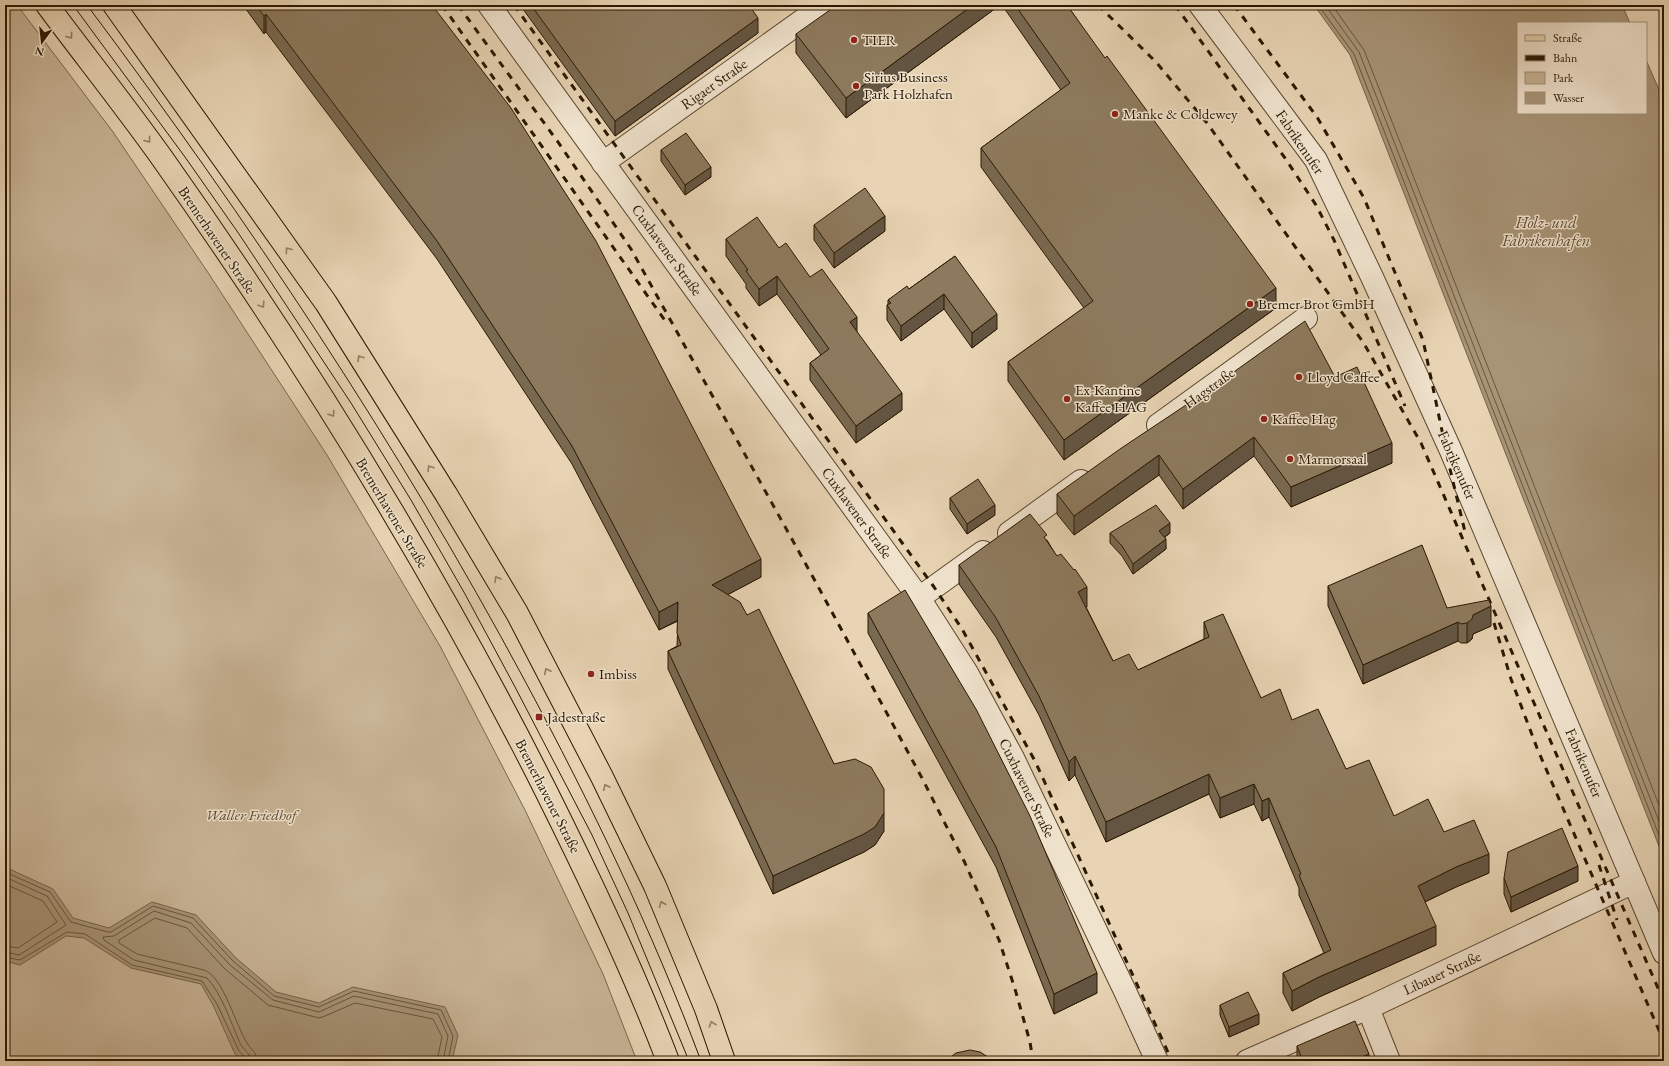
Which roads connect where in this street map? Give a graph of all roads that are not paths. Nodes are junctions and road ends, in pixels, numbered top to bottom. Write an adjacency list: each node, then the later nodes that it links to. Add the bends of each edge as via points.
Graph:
1 (46, 5): 14 (main road, Bremerhavener Straße, one-way to 14, via 161,157 288,343 404,532 479,662 590,881)
2 (114, 5): 15 (main road, one-way to 2, via 706,1009 655,886 517,613 326,303)
3 (489, 5): 6 (street, Cuxhavener Straße)
4 (824, 5): 6 (street, Rigaer Straße)
5 (1200, 5): 11 (street, Fabrikenufer, via 1316,160 1452,451)
6 (603, 162): 10 (street, Cuxhavener Straße)
7 (1306, 318): 8 (street, Hagstraße)
8 (1144, 435)
9 (1100, 468): 10 (street)
10 (919, 598): 16 (street, Cuxhavener Straße, via 967,674 1013,758)
11 (1634, 882): 12 (street, Fabrikenufer); 13 (street, Libauer Straße)
12 (1664, 953)
13 (1368, 1008): 17 (street, Libauer Straße); 18 (street)
14 (668, 1061)
15 (724, 1061)
16 (1157, 1061)
17 (1247, 1061)
18 (1389, 1061)

